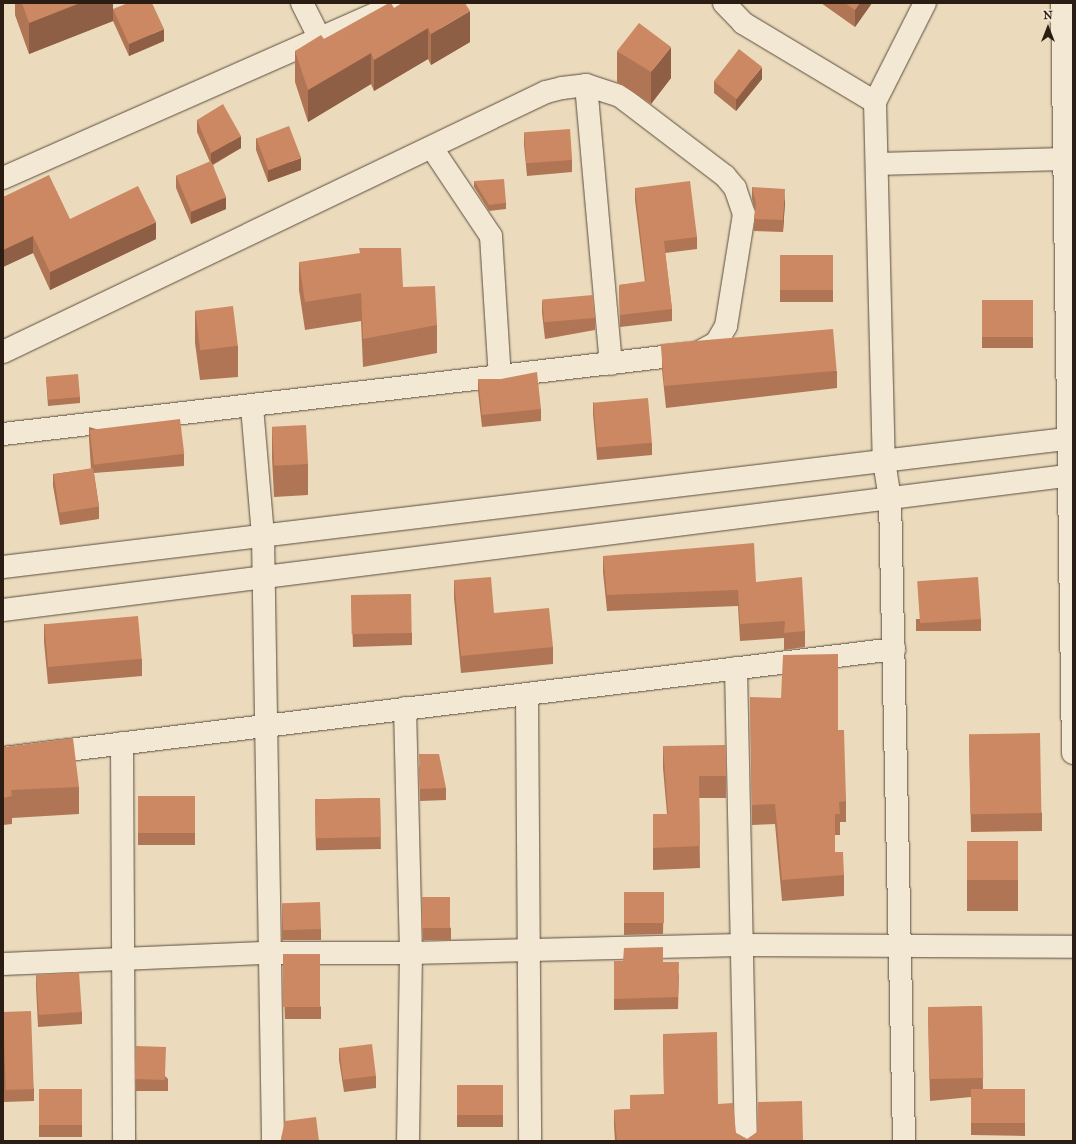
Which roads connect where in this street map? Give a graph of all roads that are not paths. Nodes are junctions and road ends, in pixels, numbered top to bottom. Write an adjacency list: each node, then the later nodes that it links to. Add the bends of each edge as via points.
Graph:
1 (302, 3): 7 (street)
2 (400, 3): 7 (street)
3 (724, 3): 9 (street, via 743,23)
4 (925, 3): 9 (street)
5 (1062, 3): 6 (street); 11 (street)
6 (1073, 3)
7 (320, 39): 13 (street)
8 (586, 85): 10 (street, via 546,92); 15 (street); 15 (street, via 620,96 725,176 735,188 744,214 726,326 716,343 697,353)
9 (875, 102): 12 (street)
10 (432, 148): 14 (street); 16 (street, via 491,236)
11 (1064, 159): 12 (street); 19 (street)
12 (878, 164): 20 (street)
13 (3, 178)
14 (3, 352)
15 (611, 364): 16 (street)
16 (500, 379): 17 (street)
17 (252, 407): 18 (street); 23 (street)
18 (3, 434)
19 (1070, 439): 20 (street); 21 (street)
20 (884, 461): 22 (street); 23 (street)
21 (1070, 475): 22 (street); 33 (street)
22 (890, 498): 25 (street); 27 (street)
23 (262, 536): 24 (street); 25 (street)
24 (3, 567)
25 (263, 577): 26 (street); 31 (street)
26 (3, 610)
27 (894, 649): 28 (street); 36 (street)
28 (736, 668): 29 (street); 35 (street)
29 (527, 694): 30 (street); 38 (street)
30 (405, 708): 31 (street); 40 (street)
31 (264, 726): 32 (street); 39 (street)
32 (122, 743): 34 (street); 41 (street)
33 (1073, 753)
34 (3, 758)
35 (741, 945): 36 (street); 38 (street); 47 (street)
36 (900, 946): 37 (street); 48 (street)
37 (1073, 947)
38 (530, 949): 40 (street); 46 (street)
39 (269, 953): 40 (street); 41 (street); 44 (street)
40 (411, 954): 45 (street)
41 (123, 958): 42 (street); 43 (street)
42 (3, 964)
43 (124, 1141)
44 (274, 1141)
45 (408, 1141)
46 (530, 1141)
47 (746, 1141)
48 (904, 1141)

